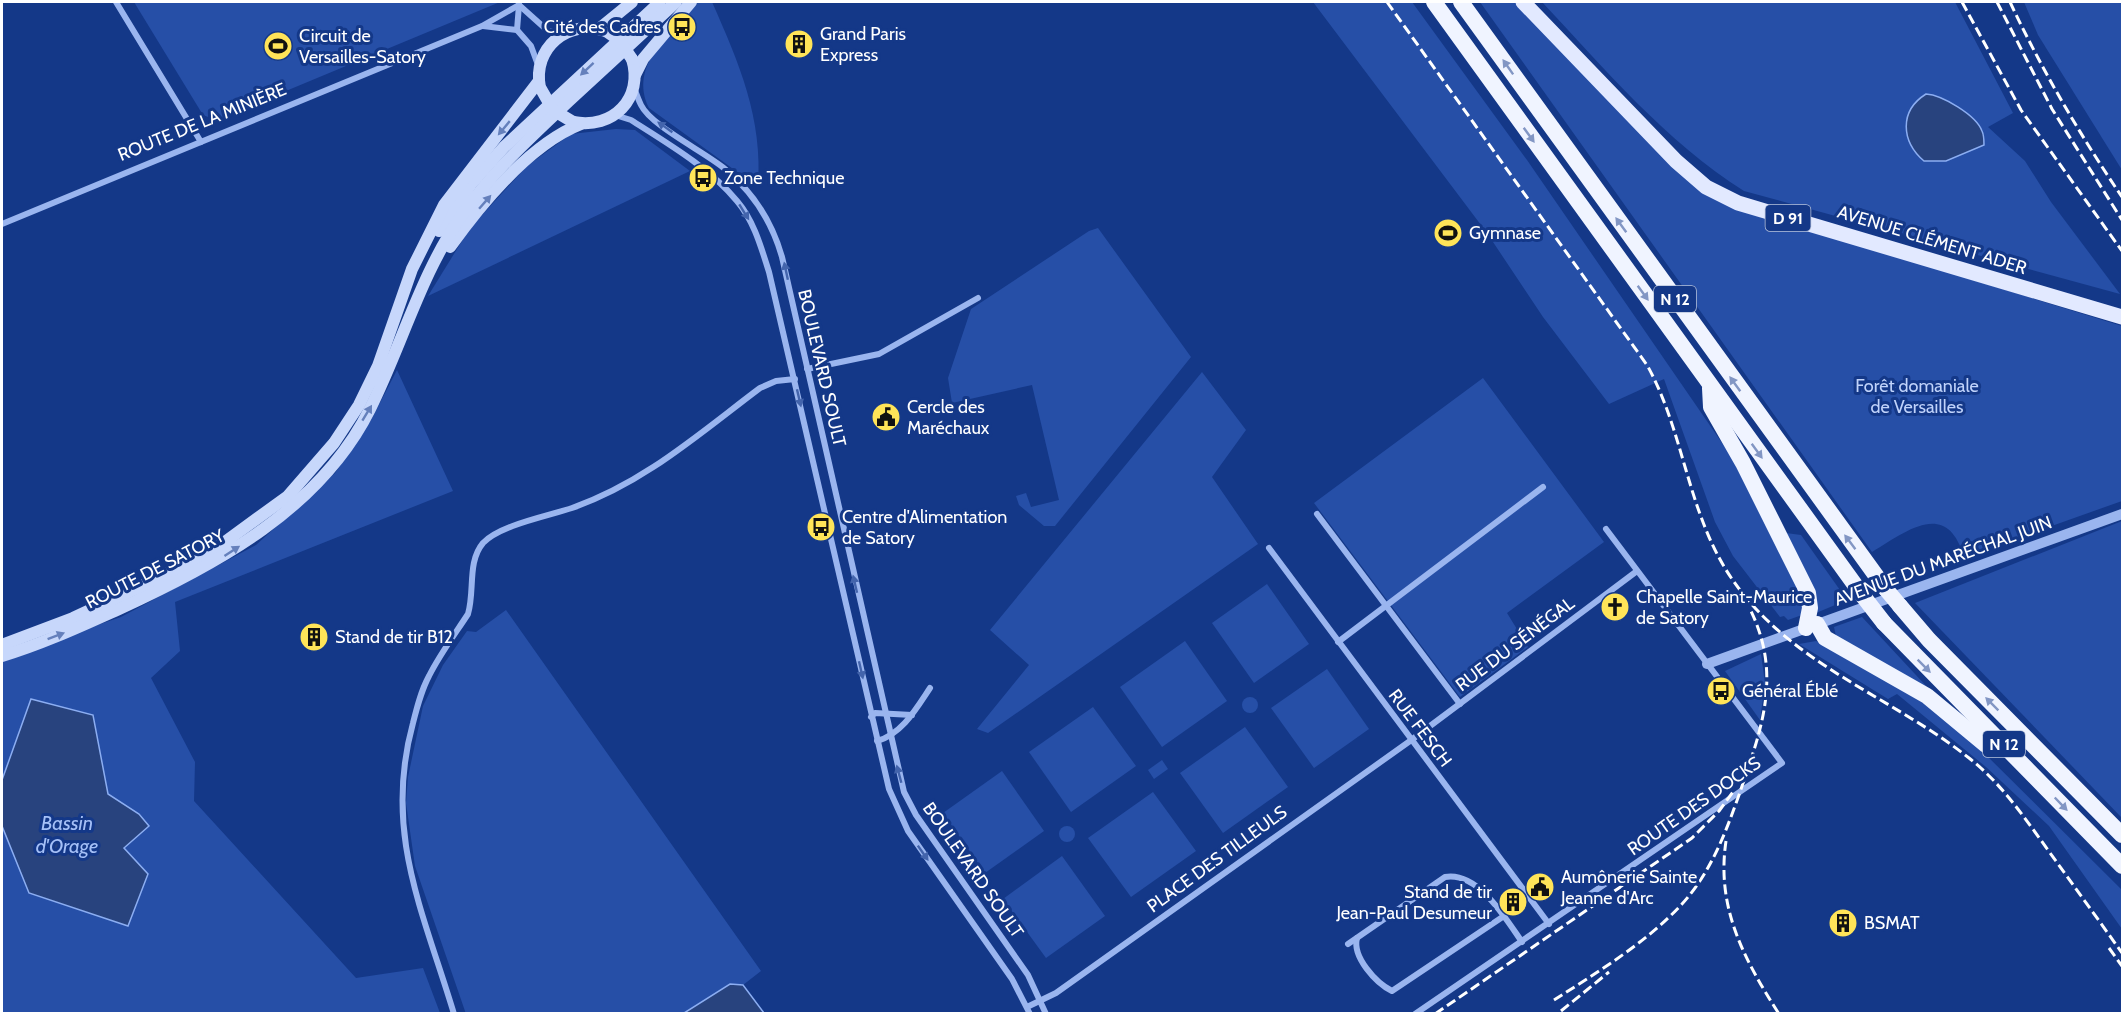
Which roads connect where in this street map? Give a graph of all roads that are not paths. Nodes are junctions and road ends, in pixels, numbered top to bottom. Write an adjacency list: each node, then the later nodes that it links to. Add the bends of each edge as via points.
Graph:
1 (116, 2): 19 (street)
2 (632, 2): 13 (main road)
3 (660, 2): 24 (main road, one-way to 24, via 504,147 471,184 445,221)
4 (676, 2): 22 (main road, via 486,183 444,242)
5 (691, 2): 16 (main road, via 643,59)
6 (1434, 2): 28 (highway, N 12, one-way to 28)
7 (1523, 2): 25 (main road, AVENUE CLÉMENT ADER / D 91, via 1676,161 1706,187 1738,203)
8 (1533, 2): 23 (main road, AVENUE CLÉMENT ADER / D 91, via 1677,152 1740,196)
9 (1465, 4): 50 (highway, N 12, one-way to 9, bridge, via 1929,640 1885,588)
10 (519, 5): 11 (street, ROUTE DE LA MINIÈRE); 12 (street); 14 (street, via 548,31)
11 (482, 26): 12 (street); 19 (street, ROUTE DE LA MINIÈRE)
12 (517, 30): 15 (street, via 531,46)
13 (603, 30): 14 (main road, via 581,27); 16 (main road, bridge, via 620,40 633,59)
14 (564, 33): 15 (main road, via 547,49)
15 (539, 81): 18 (main road, bridge, via 553,110); 24 (main road, one-way to 24, via 444,205 412,268)
16 (635, 81): 17 (main road, via 629,100); 26 (street, BOULEVARD SOULT, one-way to 16, via 782,257 770,223 724,168 641,107)
17 (615, 115): 18 (main road, via 599,123); 27 (street, BOULEVARD SOULT, one-way to 27, via 650,133 719,182 738,202 753,226 766,261)
18 (577, 123): 22 (main road, one-way to 18, via 449,248 489,198 540,150)
19 (201, 142): 20 (street, ROUTE DE LA MINIÈRE)
20 (2, 224)
21 (978, 298): 26 (street, via 879,354)
22 (416, 302): 39 (main road, ROUTE DE SATORY, one-way to 22, via 80,627 170,585 228,554 296,503 331,465 369,411)
23 (2122, 311)
24 (399, 312): 38 (main road, ROUTE DE SATORY, via 359,405 334,443 288,496 222,544 164,576)
25 (2122, 317)
26 (807, 369): 43 (street, BOULEVARD SOULT, one-way to 26)
27 (795, 379): 45 (street, BOULEVARD SOULT, one-way to 45); 61 (street, via 760,388 624,487 500,532 478,551 468,614 420,695 401,778 402,835 409,870)
28 (1710, 387): 36 (highway, via 1711,407 1808,593); 49 (highway, N 12, one-way to 49, bridge, via 1884,623)
29 (1543, 487): 35 (street)
30 (1317, 513): 35 (street)
31 (2122, 514): 36 (street, AVENUE DU MARÉCHAL JUIN)
32 (1606, 529): 34 (street)
33 (1269, 548): 37 (street, RUE FESCH)
34 (1636, 571): 40 (street); 42 (street, RUE DU SÉNÉGAL)
35 (1386, 606): 37 (street); 42 (street)
36 (1811, 626): 40 (street, AVENUE DU MARÉCHAL JUIN); 49 (highway, via 1825,638 1927,696 1986,745)
37 (1338, 642): 48 (street, RUE FESCH)
38 (2, 645)
39 (2, 656)
40 (1707, 664): 53 (street, ROUTE DES DOCKS, via 1782,763)
41 (930, 688): 44 (street)
42 (1460, 704): 48 (street, RUE DU SÉNÉGAL)
43 (884, 712): 44 (street); 45 (street); 46 (street, BOULEVARD SOULT)
44 (912, 715): 46 (street)
45 (871, 717): 47 (street, BOULEVARD SOULT)
46 (890, 737): 47 (street); 54 (street, BOULEVARD SOULT, one-way to 46, via 916,815 904,792)
47 (877, 741): 55 (street, BOULEVARD SOULT, one-way to 55, via 897,812)
48 (1410, 741): 53 (street, RUE FESCH); 59 (street, PLACE DES TILLEULS)
49 (2008, 749): 51 (highway, N 12, one-way to 51)
50 (2122, 835)
51 (2122, 866)
52 (1504, 916): 56 (street, via 1467,880 1445,877); 56 (street, via 1392,991 1370,974 1357,947); 57 (street)
53 (1549, 924): 57 (street, ROUTE DES DOCKS)
54 (993, 925): 55 (street); 59 (street, BOULEVARD SOULT)
55 (981, 934): 60 (street, BOULEVARD SOULT)
56 (1357, 937): 58 (street)
57 (1522, 942): 63 (street, ROUTE DES DOCKS)
58 (1348, 944)
59 (1041, 1001): 60 (street, PLACE DES TILLEULS); 62 (street, BOULEVARD SOULT)
60 (1028, 1010)
61 (454, 1014)
62 (1046, 1014)
63 (1415, 1014)

